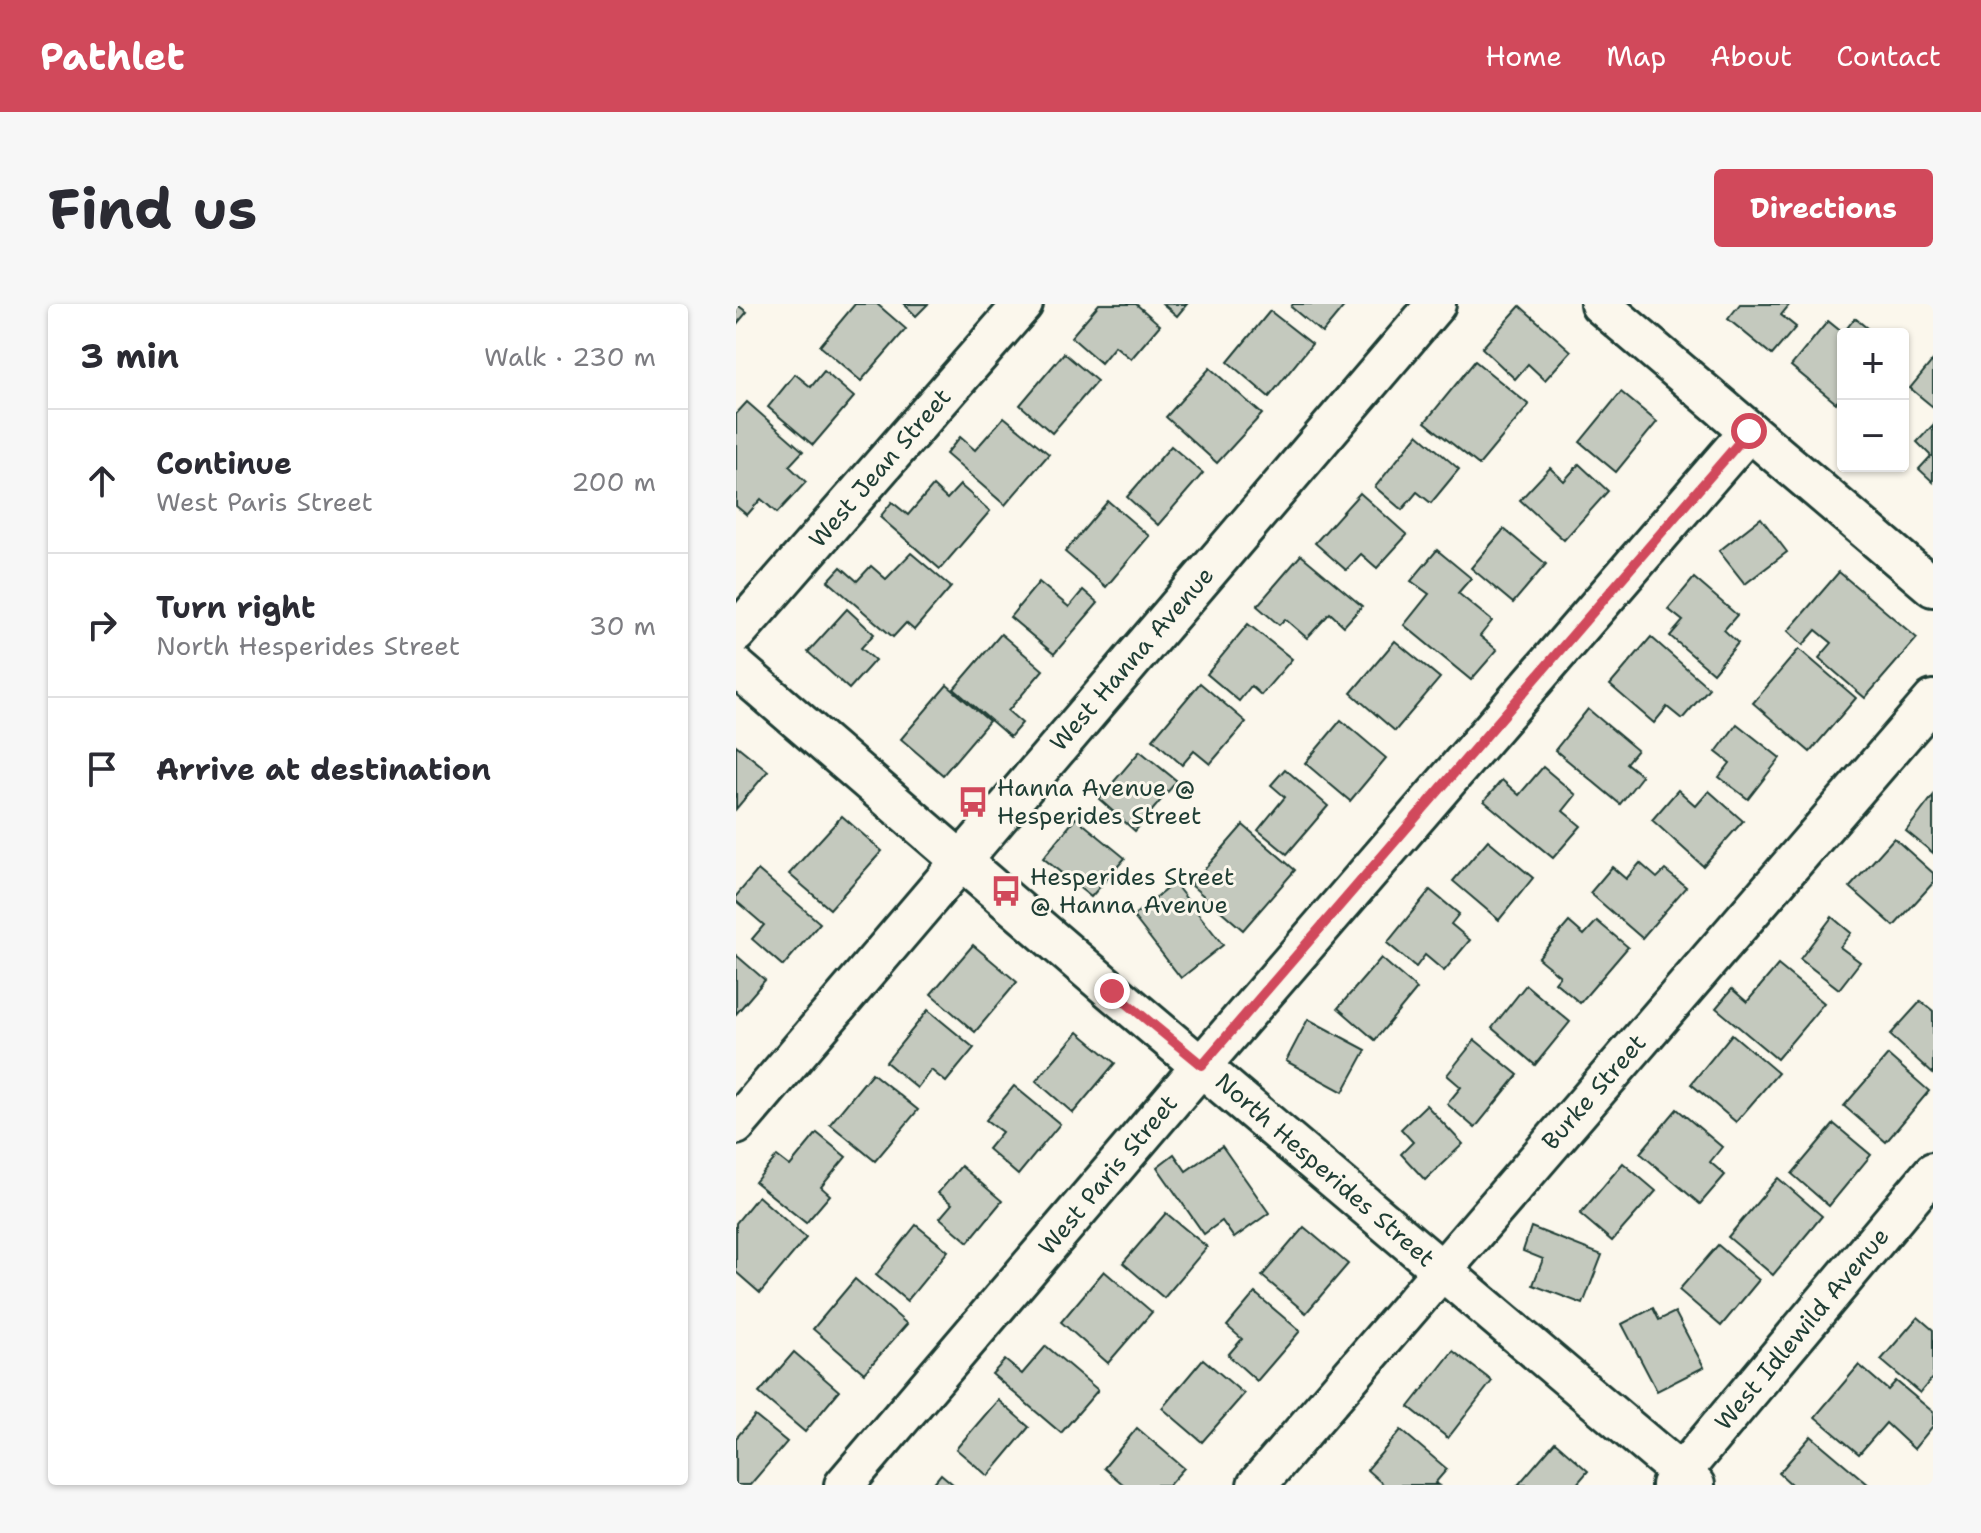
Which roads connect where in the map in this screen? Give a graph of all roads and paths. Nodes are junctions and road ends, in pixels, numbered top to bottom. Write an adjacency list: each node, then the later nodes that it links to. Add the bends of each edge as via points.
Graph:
1 (1023, 304): 6 (street, West Jean Street)
2 (1436, 304): 9 (street, West Hanna Avenue)
3 (1600, 304): 4 (street)
4 (1749, 431): 5 (street); 10 (street, West Paris Street)
5 (1933, 587)
6 (736, 633)
7 (736, 667): 9 (street, North Hesperides Street)
8 (1933, 700): 13 (street, Burke Street)
9 (961, 859): 10 (street, North Hesperides Street); 11 (street, West Hanna Avenue)
10 (1202, 1065): 13 (street, North Hesperides Street); 15 (street, West Paris Street)
11 (736, 1125)
12 (1933, 1172): 14 (street, West Idlewild Avenue)
13 (1441, 1270): 14 (street, North Hesperides Street); 16 (street, Burke Street)
14 (1682, 1481)
15 (844, 1485)
16 (1257, 1485)

